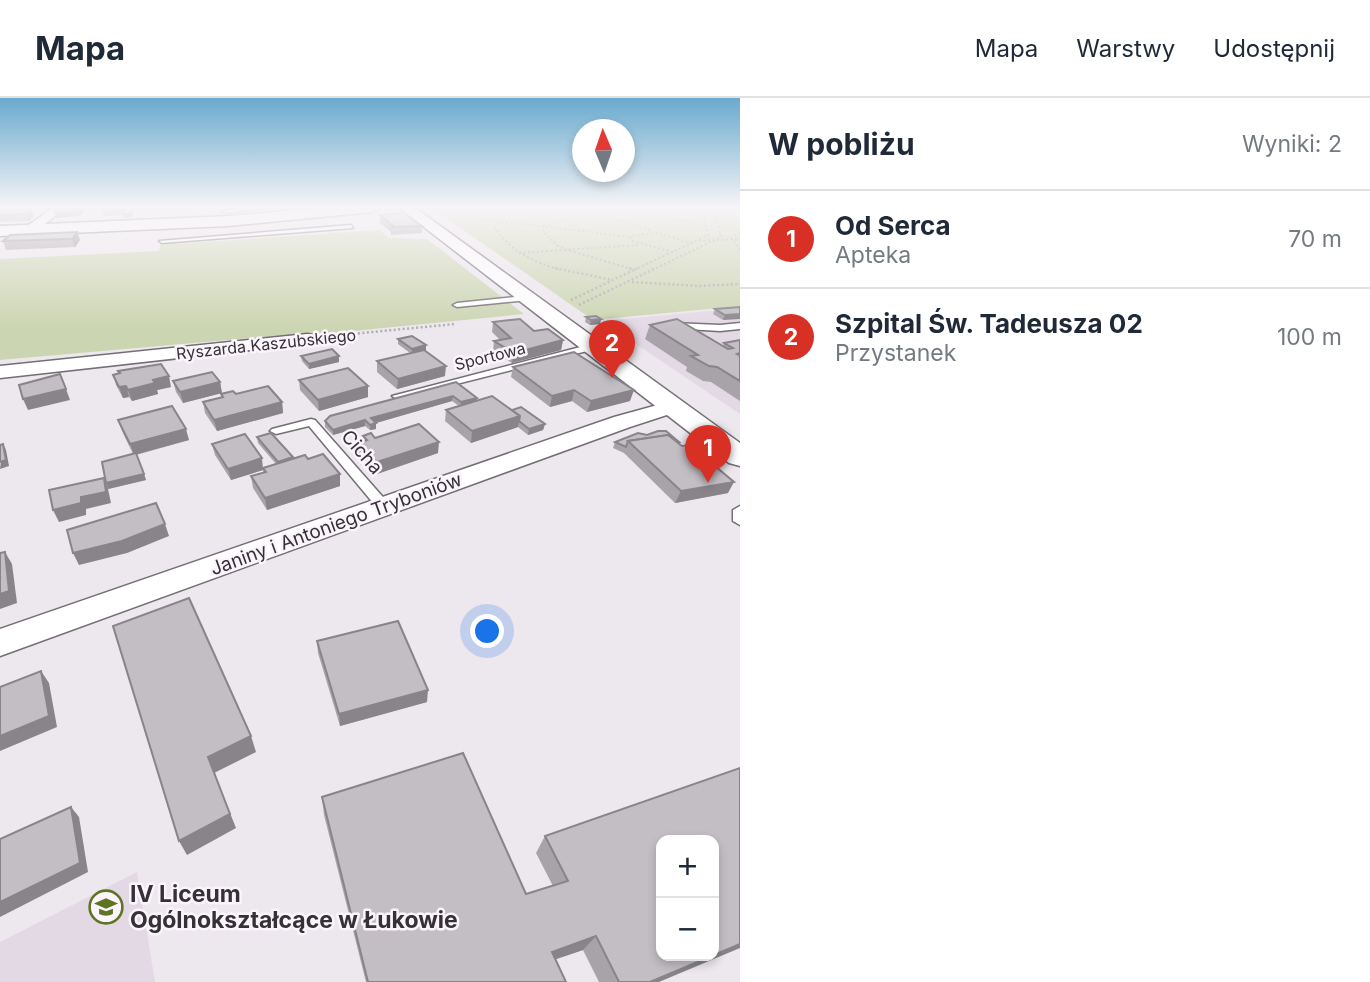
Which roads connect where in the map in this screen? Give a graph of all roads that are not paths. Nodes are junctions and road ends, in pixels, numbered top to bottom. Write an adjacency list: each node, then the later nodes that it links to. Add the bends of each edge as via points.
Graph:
1 (459, 248): 2 (street)
2 (525, 298): 3 (lane); 7 (street)
3 (457, 305)
4 (667, 326): 5 (lane)
5 (740, 326)
6 (307, 340): 8 (street, Ryszarda Kaszubskiego)
7 (592, 346): 9 (lane, Sportowa); 10 (street)
8 (0, 372)
9 (397, 396)
10 (672, 407): 12 (street); 13 (street, Janiny i Antoniego Tryboniów)
11 (276, 432): 13 (lane, Cicha, via 311,422)
12 (740, 457)
13 (384, 507): 16 (street, Janiny i Antoniego Tryboniów)
14 (740, 510): 15 (lane)
15 (740, 521)
16 (0, 643)

